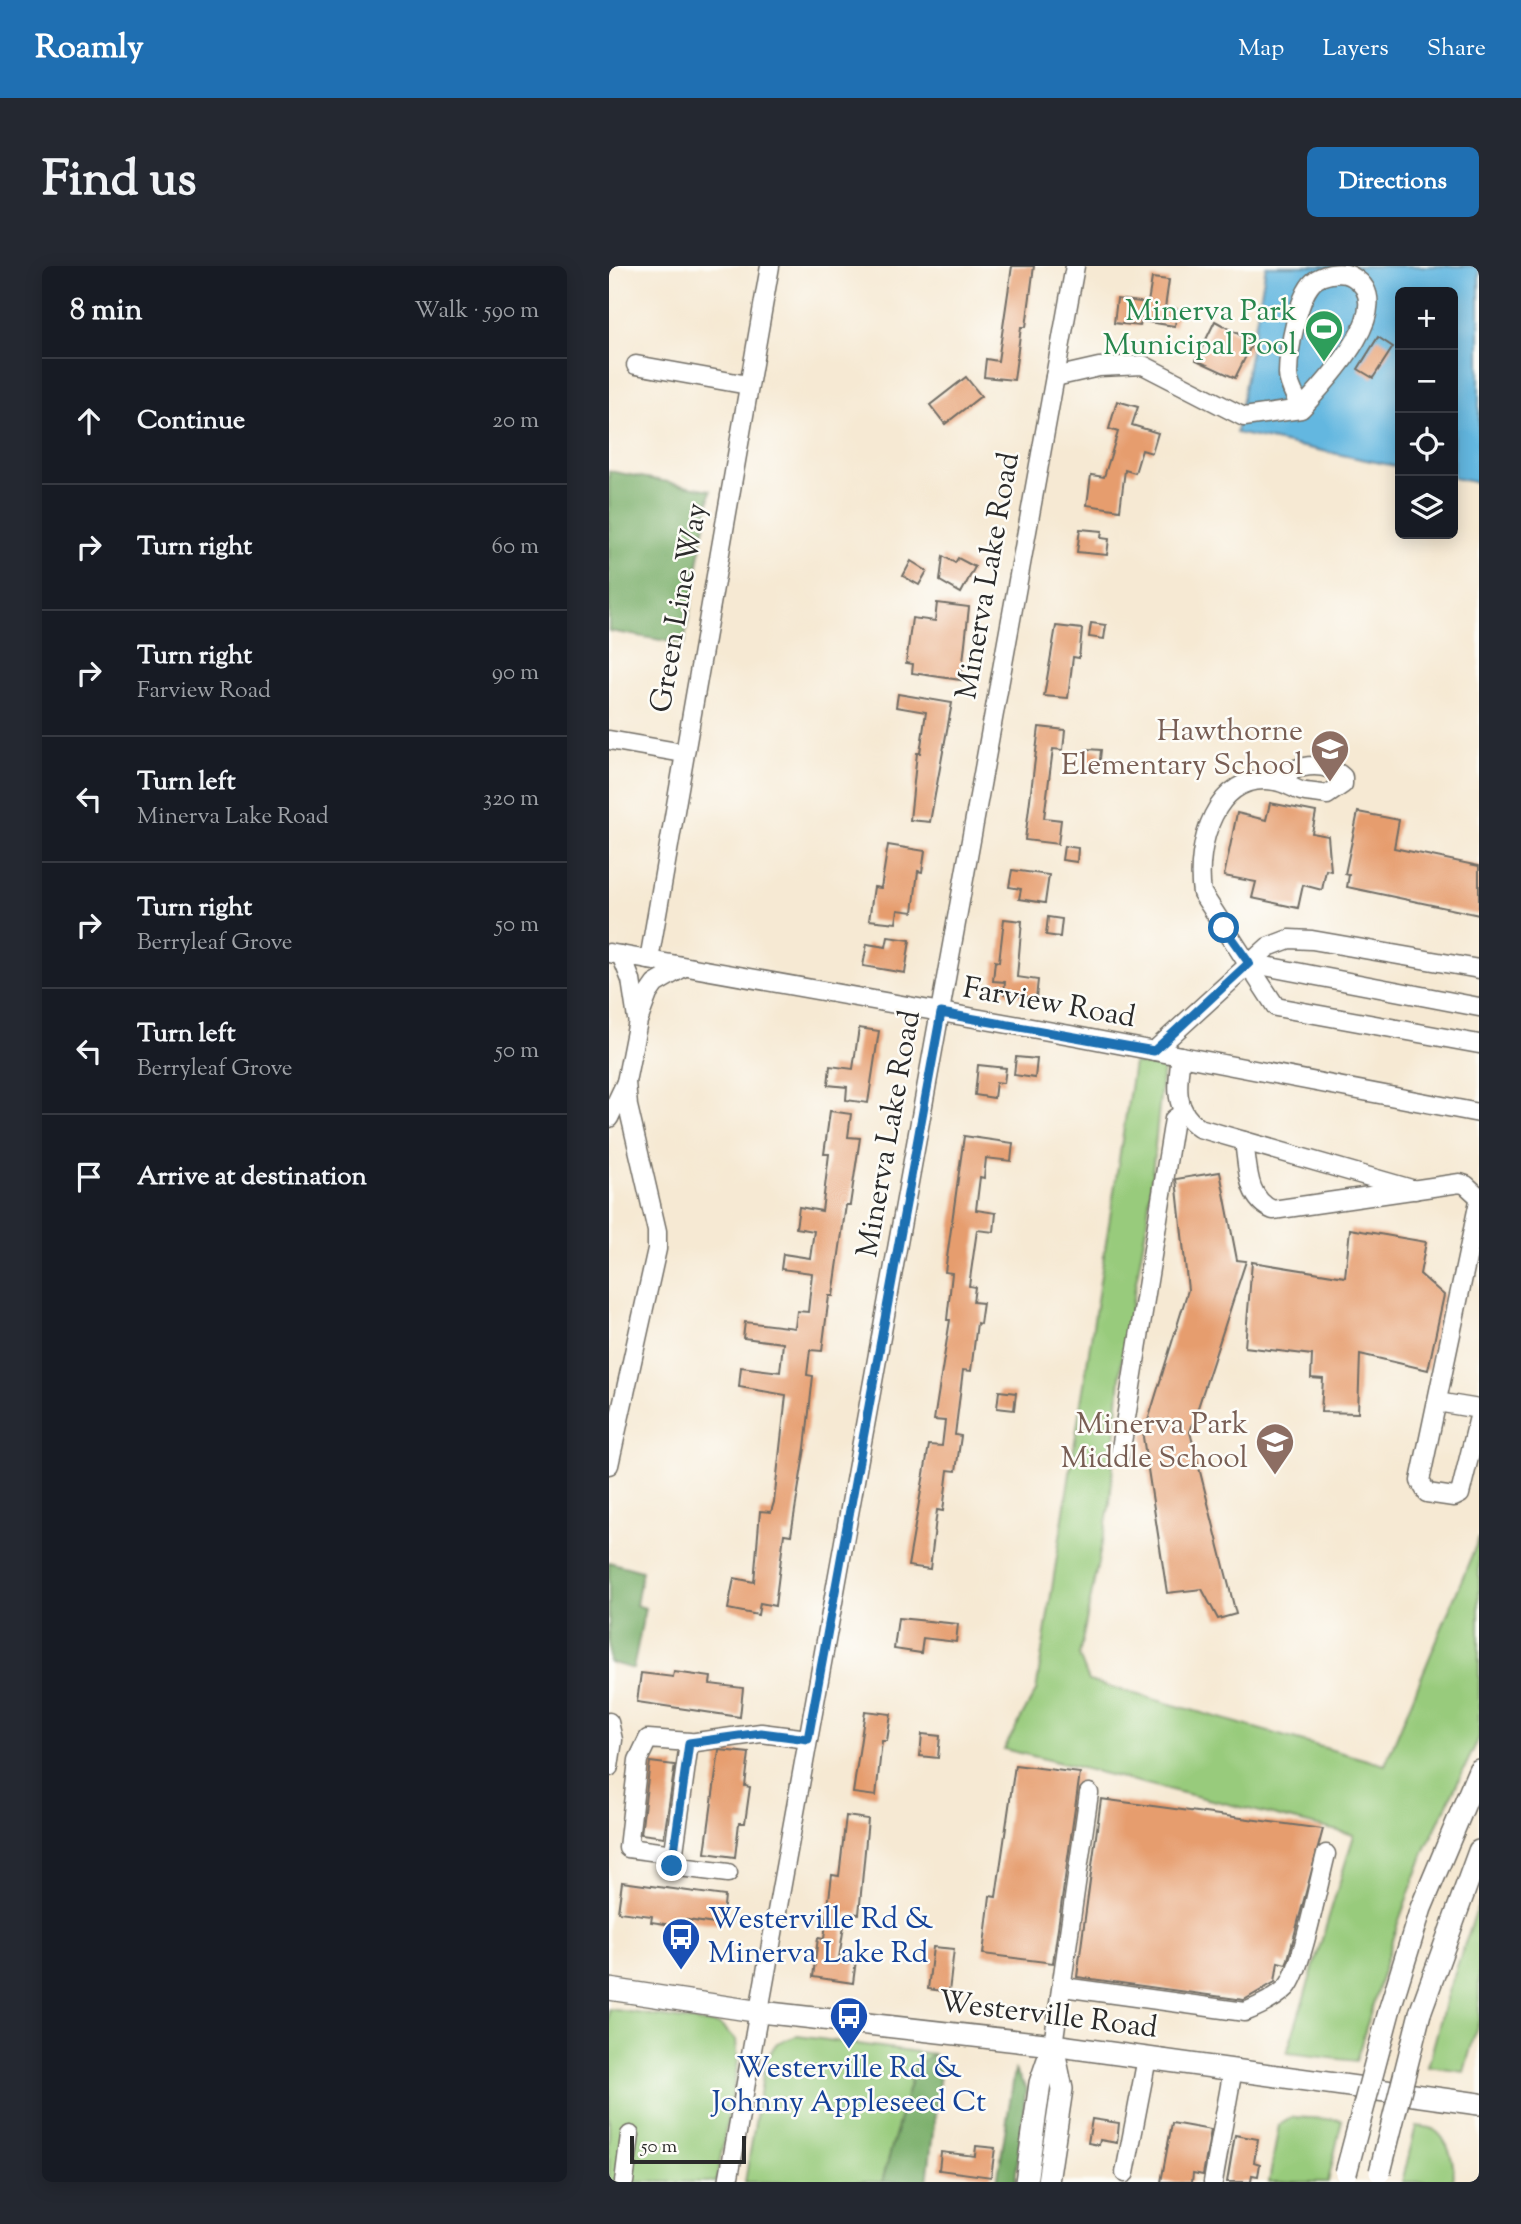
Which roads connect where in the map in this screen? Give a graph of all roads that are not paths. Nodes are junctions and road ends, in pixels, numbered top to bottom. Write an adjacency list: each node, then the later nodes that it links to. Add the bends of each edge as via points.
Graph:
1 (770, 266): 5 (street, Green Line Way)
2 (1075, 266): 4 (street, Minerva Lake Road)
3 (636, 365): 5 (street)
4 (1055, 377): 6 (street, via 1099,367 1143,365 1244,417); 16 (street, Minerva Lake Road)
5 (748, 385): 8 (street, Green Line Way)
6 (1301, 409): 6 (street, via 1340,364 1370,306 1365,285 1350,275 1331,274 1315,280 1301,301 1288,377)
7 (609, 740): 8 (street)
8 (683, 753): 11 (street, Green Line Way)
9 (1275, 781): 12 (street, via 1249,783 1230,791 1217,807 1199,875 1202,892)
10 (615, 954): 11 (street, Farview Road); 17 (street, via 631,980)
11 (649, 960): 13 (street, Farview Road)
12 (1249, 963): 14 (street, via 1268,947 1289,939); 15 (street); 18 (street, via 1276,1007); 19 (street)
13 (684, 967): 16 (street, Farview Road); 17 (street, via 655,984)
14 (1479, 969)
15 (1479, 1007)
16 (941, 1013): 19 (street, Farview Road); 34 (street, Minerva Lake Road)
17 (638, 1021): 21 (street)
18 (1479, 1044)
19 (1154, 1051): 20 (street, Farview Road)
20 (1181, 1056): 22 (street, Farview Road); 23 (street, via 1178,1093)
21 (626, 1082): 24 (street); 32 (street, via 657,1249)
22 (1479, 1113)
23 (1183, 1114): 25 (street, via 1199,1128); 31 (street, via 1174,1119)
24 (609, 1118)
25 (1244, 1141): 26 (street); 26 (street, via 1252,1191 1256,1200 1273,1210)
26 (1415, 1190): 27 (street, via 1460,1183)
27 (1479, 1199): 28 (street)
28 (1437, 1402): 29 (street); 30 (street, via 1420,1481 1427,1493 1454,1497 1460,1493)
29 (1479, 1409)
30 (1479, 1417)
31 (1120, 1455)
32 (609, 1465)
33 (609, 1722): 36 (street, via 613,1740)
34 (808, 1739): 35 (street, via 761,1733); 45 (street, Minerva Lake Road)
35 (690, 1742): 40 (street); 40 (street, via 648,1739 638,1760 628,1848)
36 (609, 1767)
37 (1477, 1774): 52 (main road, bridge, via 1421,1908)
38 (1089, 1793): 43 (street)
39 (1479, 1851): 53 (main road, bridge, via 1420,2014)
40 (674, 1854): 42 (street, via 672,1866)
41 (1326, 1854): 43 (street, via 1289,1985 1267,2003 1245,2012)
42 (728, 1874)
43 (1063, 1987): 46 (street)
44 (609, 1989): 45 (main road, Westerville Road)
45 (761, 2012): 46 (main road, Westerville Road); 55 (street, Minerva Lake Road)
46 (1053, 2045): 47 (main road, Westerville Road); 56 (main road, via 1040,2083); 57 (main road, via 1062,2089)
47 (1147, 2058): 48 (main road, Westerville Road); 51 (street)
48 (1233, 2069): 49 (main road, Westerville Road); 58 (street)
49 (1479, 2104)
50 (630, 2135): 54 (street)
51 (1125, 2173)
52 (1345, 2179)
53 (1380, 2179)
54 (624, 2182)
55 (728, 2182)
56 (1026, 2182)
57 (1048, 2182)
58 (1213, 2182)

